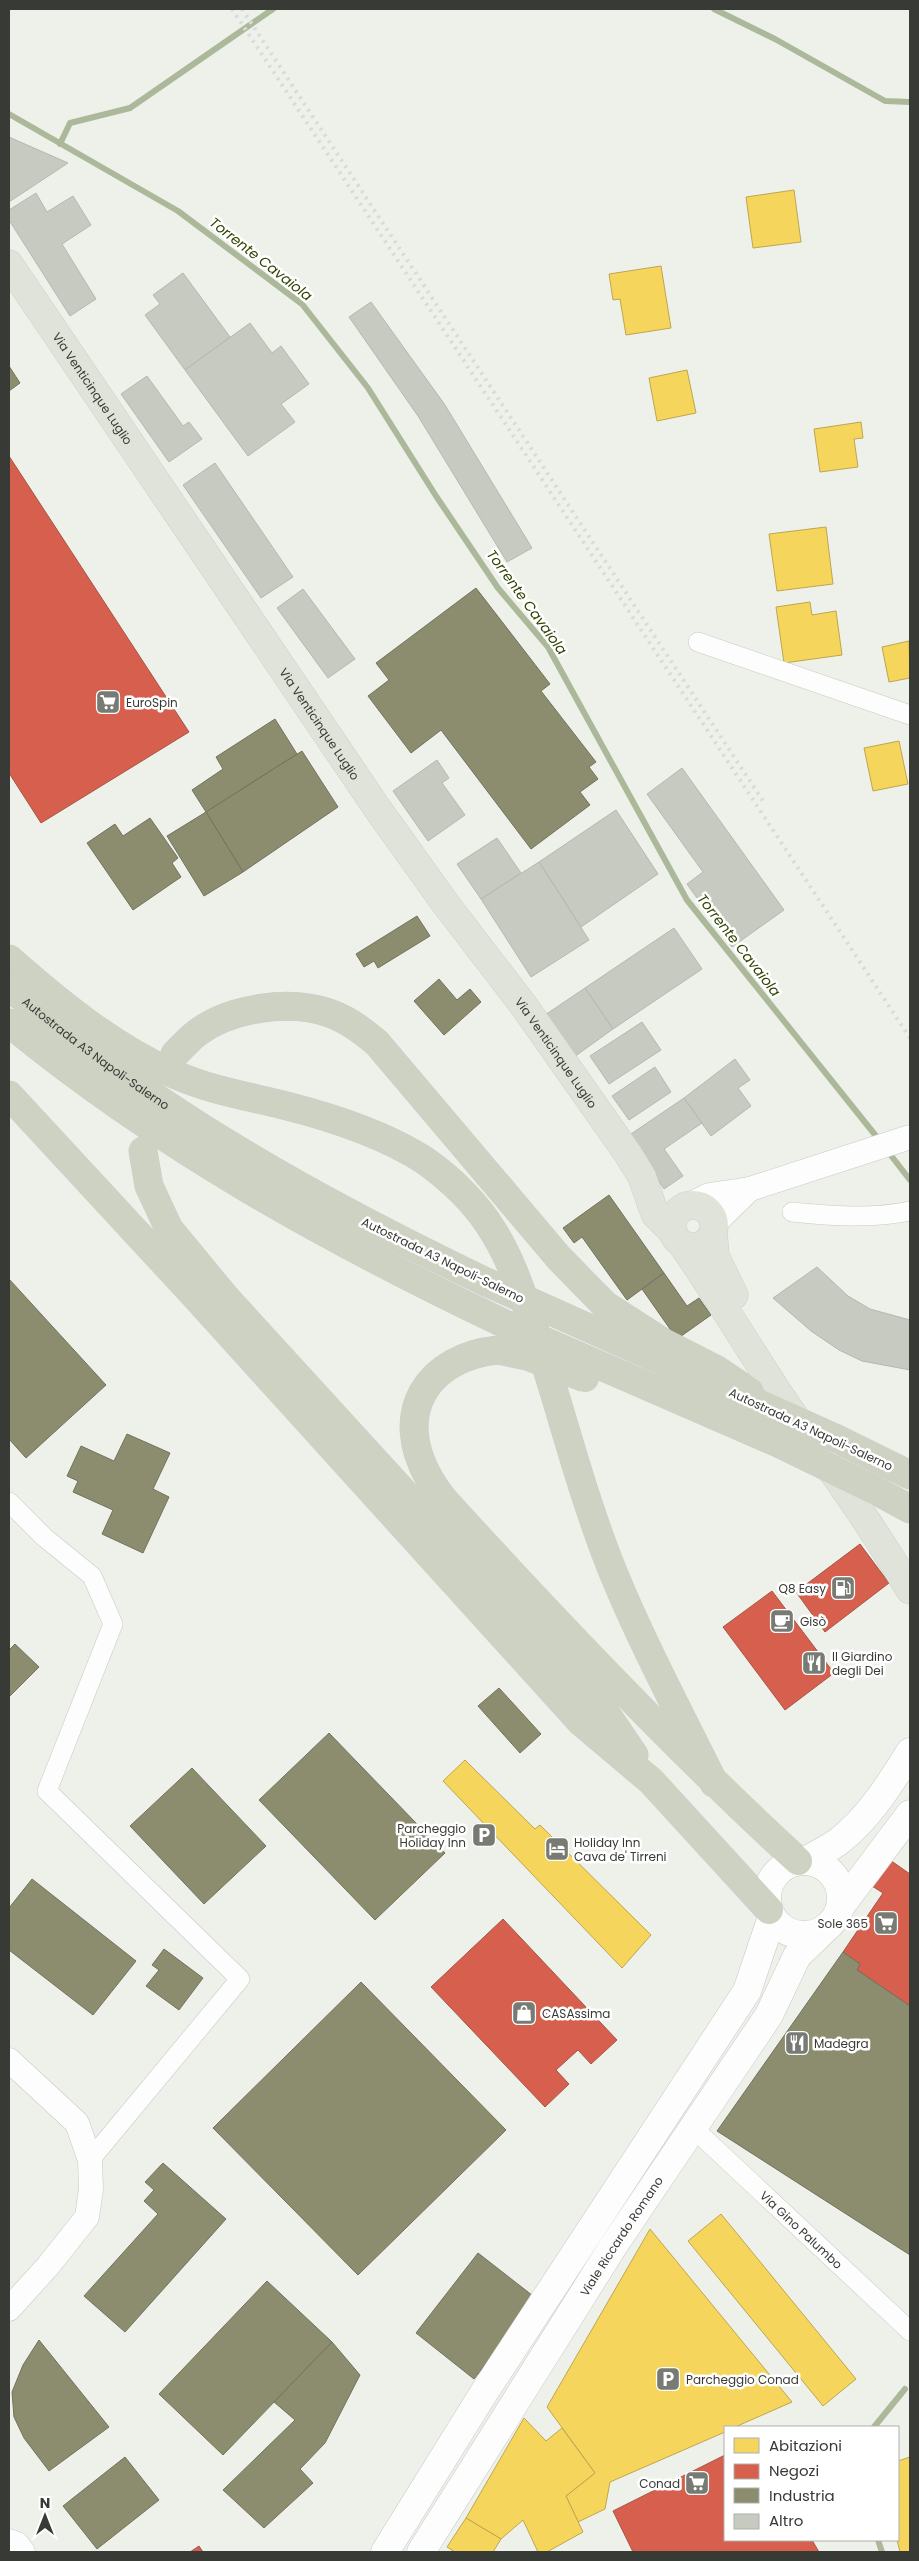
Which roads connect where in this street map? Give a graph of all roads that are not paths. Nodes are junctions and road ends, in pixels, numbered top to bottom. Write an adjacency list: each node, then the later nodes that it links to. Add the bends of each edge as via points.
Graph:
1 (9, 264): 11 (main road, Via Venticinque Luglio, via 377,808 524,1006)
2 (698, 642): 3 (street)
3 (910, 715)
4 (9, 959): 27 (highway, via 50,996 131,1052 177,1076 338,1120 384,1140 424,1160 455,1185 472,1204 492,1229 512,1264 613,1572)
5 (9, 986): 18 (highway, Autostrada A3 Napoli-Salerno, bridge, via 90,1050 215,1138 328,1203 486,1282)
6 (9, 1023): 19 (highway, bridge, via 76,1077 184,1151 376,1262 505,1324 620,1372)
7 (175, 1054): 18 (highway, bridge, via 197,1033 224,1018 254,1008 305,1008 327,1012 361,1029 377,1043 572,1272 606,1305 664,1343 717,1370)
8 (9, 1095): 26 (highway, via 581,1722)
9 (910, 1137): 12 (street)
10 (143, 1151): 26 (highway, via 150,1186 169,1229 226,1298 600,1705)
11 (642, 1177): 13 (main road, Via Venticinque Luglio); 17 (main road, Via Venticinque Luglio, via 655,1214)
12 (750, 1189): 13 (street, via 709,1196); 16 (street)
13 (687, 1206): 16 (main road, Via Venticinque Luglio, via 703,1207 712,1217); 17 (main road, via 676,1214)
14 (910, 1211): 15 (street, via 893,1215 831,1216)
15 (792, 1212)
16 (714, 1228): 17 (main road, via 711,1237 701,1245 688,1246); 23 (main road, via 715,1256 728,1286)
17 (677, 1238): 24 (main road, Via Venticinque Luglio, via 779,1393 866,1516)
18 (789, 1417): 20 (highway, Autostrada A3 Napoli-Salerno, bridge)
19 (837, 1471): 22 (highway, bridge); 27 (highway, bridge, via 766,1451 687,1422 562,1368 498,1350 456,1360 442,1369 429,1381 419,1402 415,1436 428,1478 444,1500 568,1634)
20 (910, 1475)
21 (9, 1502): 34 (street, via 44,1537 92,1576 113,1624 47,1791 240,1979)
22 (910, 1509)
23 (910, 1557)
24 (910, 1590)
25 (910, 1752): 29 (main road, via 861,1821 838,1842)
26 (651, 1781): 30 (highway)
27 (714, 1783): 29 (highway)
28 (910, 1814): 31 (main road, Viale Riccardo Romano)
29 (801, 1861): 30 (main road, via 786,1866 769,1885); 31 (main road, via 823,1866 836,1879 840,1888)
30 (770, 1914): 31 (main road, Viale Riccardo Romano, via 780,1927 804,1936 817,1933); 37 (main road, via 748,1992 484,2391)
31 (834, 1917): 33 (main road, Viale Riccardo Romano, via 797,1956 768,2015)
32 (9, 2060): 34 (street, via 77,2123)
33 (692, 2128): 36 (street, Via Gino Palumbo); 38 (main road, Viale Riccardo Romano, via 506,2413)
34 (90, 2160): 35 (street, via 91,2189 87,2217)
35 (9, 2309)
36 (910, 2331)
37 (385, 2552)
38 (421, 2552)

